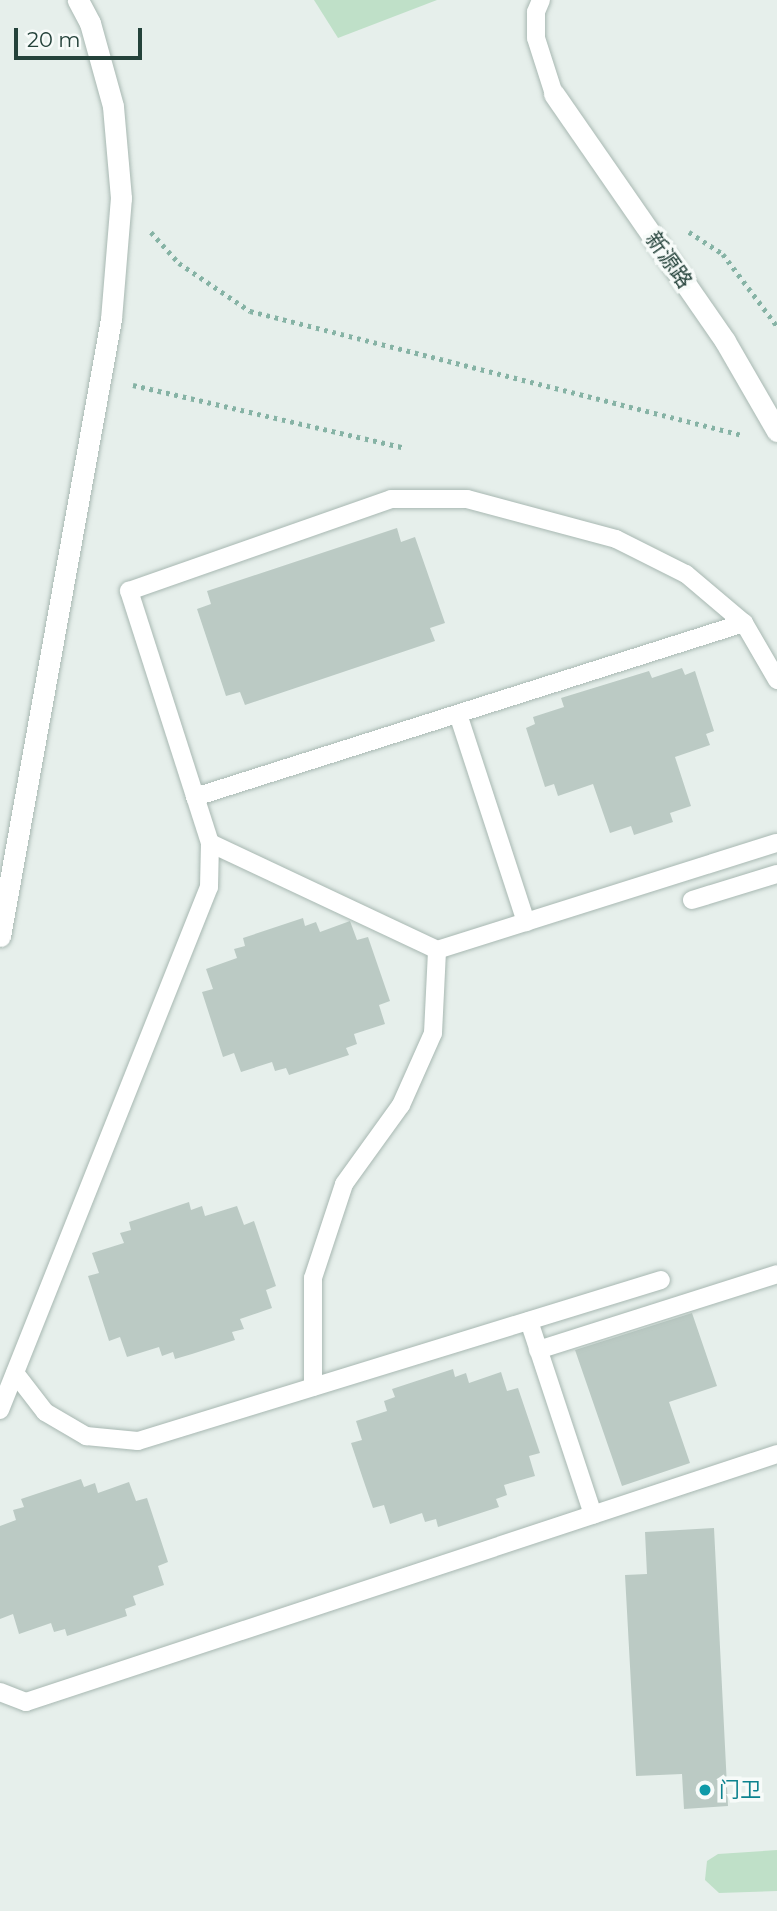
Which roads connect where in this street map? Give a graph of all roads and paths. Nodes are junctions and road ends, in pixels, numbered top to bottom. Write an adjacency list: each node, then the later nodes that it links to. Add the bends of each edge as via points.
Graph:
1 (78, 0): 4 (street, via 90,23 113,106)
2 (541, 0): 3 (lane, via 536,37)
3 (554, 94): 5 (street, 新源路)
4 (121, 198): 7 (street); 9 (path, via 178,263 250,311)
5 (650, 233): 6 (path, via 680,230 696,234 714,247 755,291); 8 (street, 新源路, via 725,341)
6 (777, 326)
7 (101, 377): 10 (path); 20 (street)
8 (777, 431)
9 (750, 437)
10 (405, 447)
11 (744, 623): 12 (lane); 13 (lane); 14 (lane, via 686,574 616,539 467,499 391,499 129,591)
12 (777, 680)
13 (458, 714): 14 (lane); 19 (lane)
14 (195, 797): 16 (lane)
15 (777, 842): 19 (lane)
16 (210, 843): 21 (lane); 26 (lane, via 209,887)
17 (777, 874): 18 (lane)
18 (692, 900)
19 (526, 922): 21 (lane)
20 (0, 936)
21 (437, 950): 27 (lane, via 433,1033 401,1105 344,1184 313,1278)
22 (777, 1274): 25 (lane)
23 (661, 1280): 24 (lane)
24 (529, 1321): 25 (lane); 27 (lane)
25 (538, 1349): 30 (lane)
26 (15, 1373): 27 (lane, via 46,1412 86,1436 138,1441); 28 (lane)
27 (313, 1387)
28 (0, 1410)
29 (777, 1454): 30 (lane)
30 (593, 1515): 31 (lane, via 26,1702)
31 (0, 1692)

